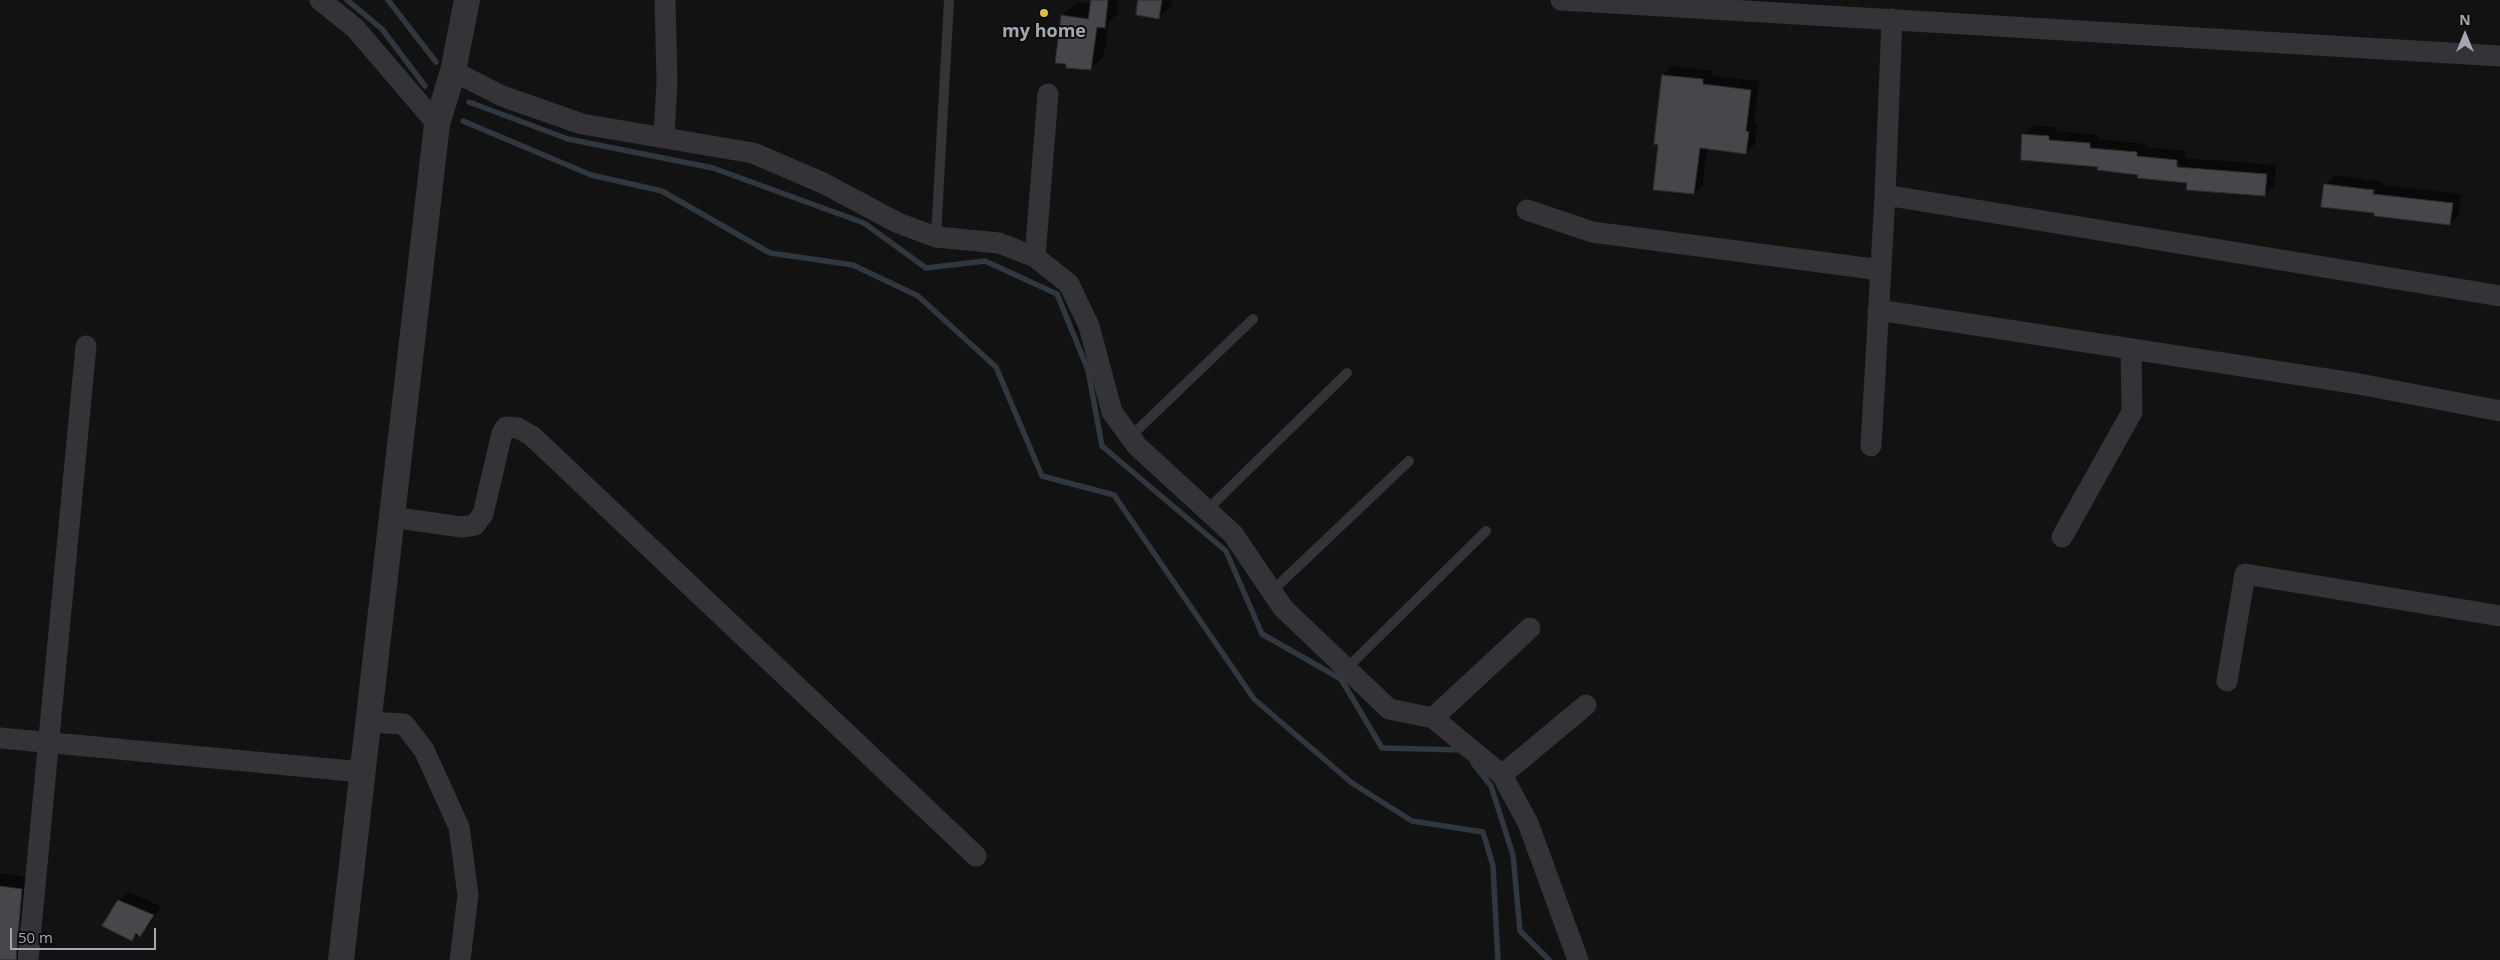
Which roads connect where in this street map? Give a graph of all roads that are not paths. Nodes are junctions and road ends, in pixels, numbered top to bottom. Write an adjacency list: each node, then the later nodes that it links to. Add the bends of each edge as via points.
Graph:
1 (320, 0): 10 (street, via 355,28)
2 (466, 0): 8 (street)
3 (665, 0): 11 (street, via 667,81)
4 (948, 0): 14 (lane)
5 (1561, 0): 6 (street)
6 (1892, 19): 7 (street); 12 (street)
7 (2500, 56)
8 (453, 71): 10 (street); 11 (street, via 502,96 582,124)
9 (1048, 94): 15 (street)
10 (437, 124): 28 (street)
11 (664, 137): 14 (street, via 753,153 823,183 898,223)
12 (1885, 195): 16 (street); 17 (street)
13 (1526, 210): 16 (street, via 1592,232)
14 (936, 237): 15 (street, via 999,243)
15 (1035, 257): 24 (street, via 1069,284 1089,326 1112,412)
16 (1881, 270): 18 (street)
17 (2500, 296)
18 (1878, 310): 21 (street); 25 (street)
19 (1253, 319): 24 (lane)
20 (86, 346): 40 (street)
21 (2131, 349): 23 (street, via 2359,384); 30 (street, via 2132,412)
22 (1347, 373): 27 (lane)
23 (2500, 411)
24 (1130, 436): 27 (street)
25 (1871, 446)
26 (1410, 461): 31 (lane)
27 (1207, 510): 31 (street, via 1233,534)
28 (391, 517): 38 (street); 43 (street, via 462,527 475,525 483,514 502,433 506,428 518,428 539,443)
29 (1486, 531): 34 (lane)
30 (2062, 537)
31 (1272, 591): 34 (street, via 1283,608)
32 (2500, 616): 35 (street, via 2245,574)
33 (1530, 628): 37 (street)
34 (1346, 668): 37 (street, via 1389,709)
35 (2227, 681)
36 (1586, 705): 42 (street)
37 (1433, 718): 42 (street)
38 (367, 722): 41 (street); 46 (street, via 404,724 424,750 459,827 468,895)
39 (0, 738): 40 (street)
40 (50, 743): 41 (street); 44 (street)
41 (362, 772): 45 (street)
42 (1502, 775): 47 (street, via 1528,822)
43 (976, 856)
44 (28, 960)
45 (341, 960)
46 (460, 960)
47 (1578, 960)

